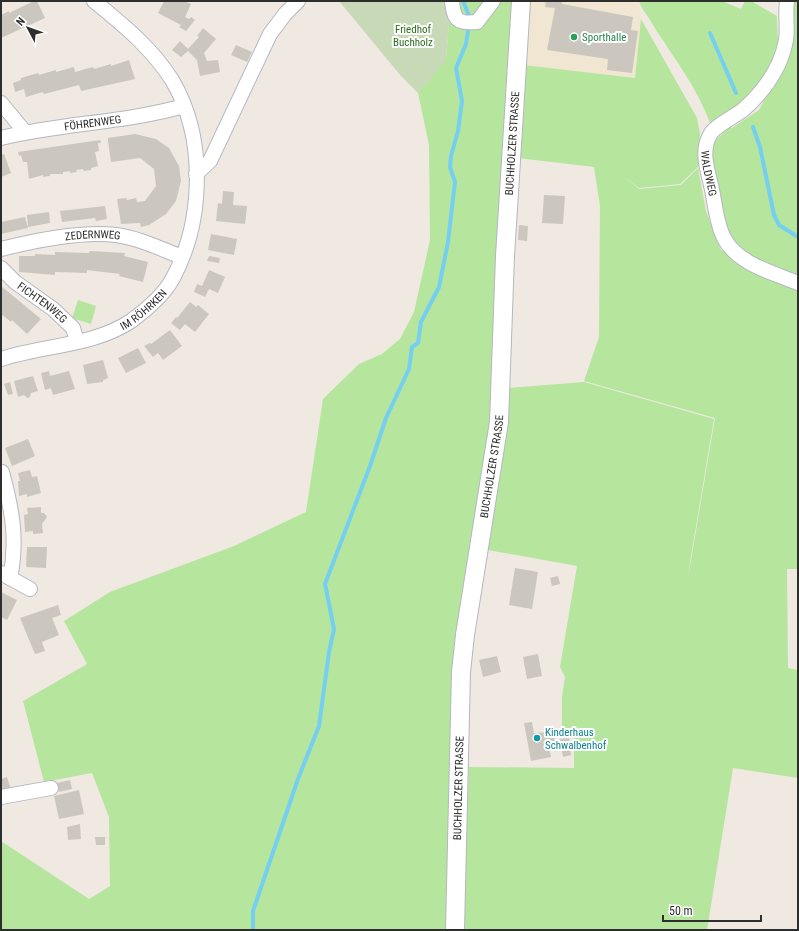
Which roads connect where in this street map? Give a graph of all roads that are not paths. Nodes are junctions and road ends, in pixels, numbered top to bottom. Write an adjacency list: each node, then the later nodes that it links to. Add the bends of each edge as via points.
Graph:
1 (94, 1): 8 (street, IM RÖHRKEN, via 132,32 154,55 172,81)
2 (298, 1): 11 (street, via 270,34 210,161)
3 (452, 1): 4 (street, via 456,20 465,23 477,22)
4 (493, 1)
5 (521, 1): 24 (street, BUCHHOLZER STRASSE, via 505,256 499,422 461,672)
6 (787, 1): 15 (street, WALDWEG, via 786,39 779,65 770,81 753,100 710,134 705,150 724,239 750,263)
7 (1, 104): 9 (street)
8 (184, 106): 9 (street, FÖHRENWEG, via 129,119); 11 (street, IM RÖHRKEN, via 194,141)
9 (26, 132): 10 (street, FÖHRENWEG)
10 (1, 138)
11 (196, 174): 13 (street, IM RÖHRKEN, via 193,220)
12 (1, 249): 13 (street, ZEDERNWEG, via 26,242 115,235 141,241)
13 (182, 257): 16 (street, IM RÖHRKEN, via 173,279 158,297 130,321 103,334)
14 (1, 268): 16 (street, FICHTENWEG, via 73,328)
15 (798, 283)
16 (77, 341): 17 (street, IM RÖHRKEN)
17 (1, 359)
18 (2, 472): 19 (street, via 14,526)
19 (7, 546): 20 (street, via 14,560)
20 (6, 576): 21 (street)
21 (30, 589)
22 (51, 788): 23 (street)
23 (1, 797)
24 (455, 930)

